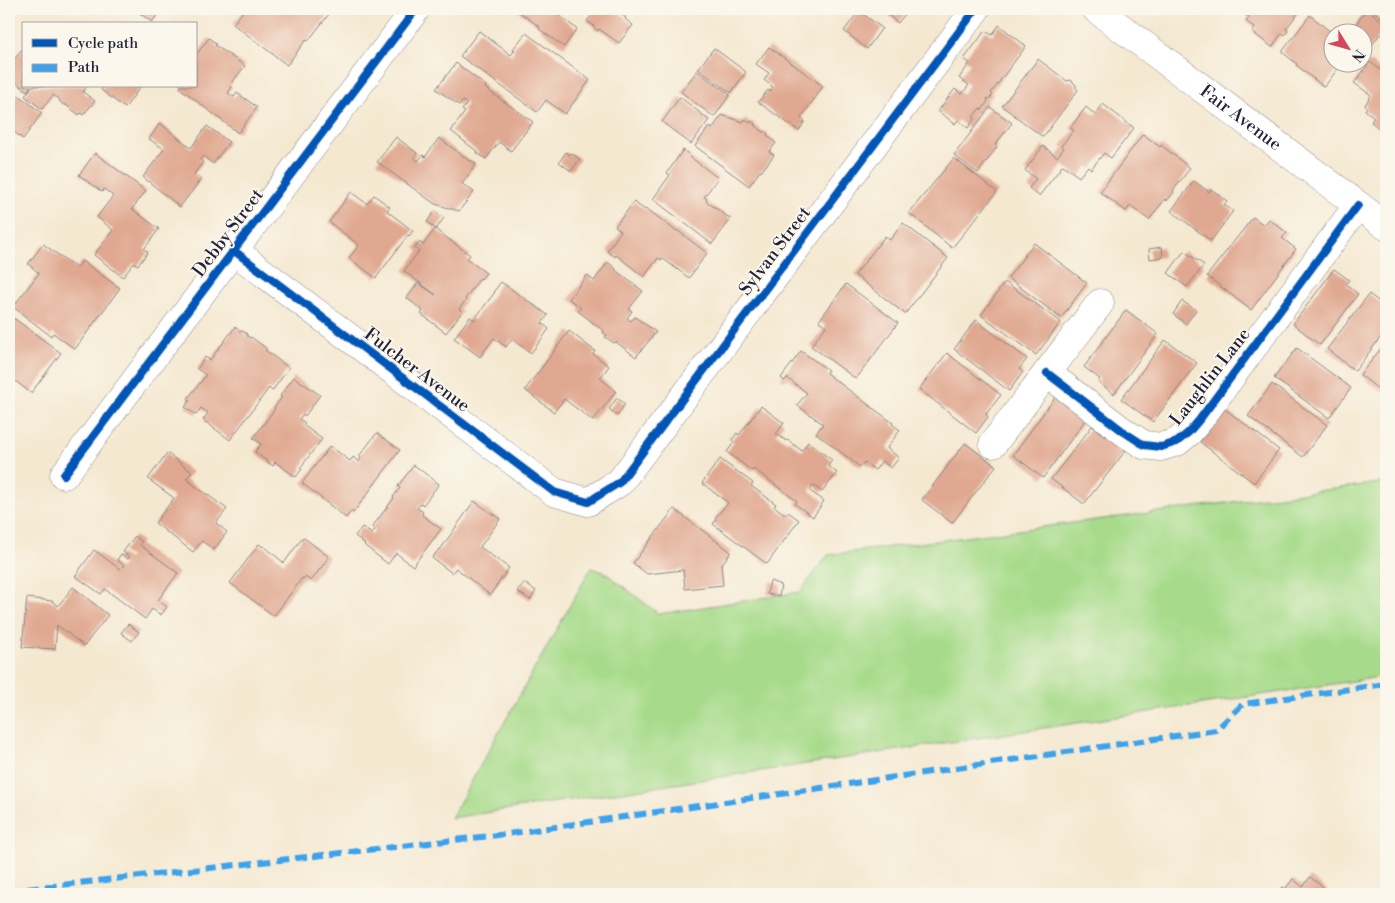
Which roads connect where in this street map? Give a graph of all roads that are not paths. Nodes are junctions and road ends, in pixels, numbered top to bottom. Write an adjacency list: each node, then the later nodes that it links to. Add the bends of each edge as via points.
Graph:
1 (416, 9): 6 (street, Debby Street)
2 (976, 9): 11 (street, Sylvan Street, via 620,482)
3 (1096, 9): 4 (street, Fair Avenue)
4 (1358, 205): 5 (street, Fair Avenue); 8 (street, Laughlin Lane, via 1200,419 1176,442 1161,447 1144,445)
5 (1386, 226)
6 (233, 250): 10 (street, Debby Street); 11 (street, Fulcher Avenue, via 554,492)
7 (1100, 303): 8 (street)
8 (1047, 373): 9 (street)
9 (993, 444)
10 (64, 475)
11 (588, 502)

